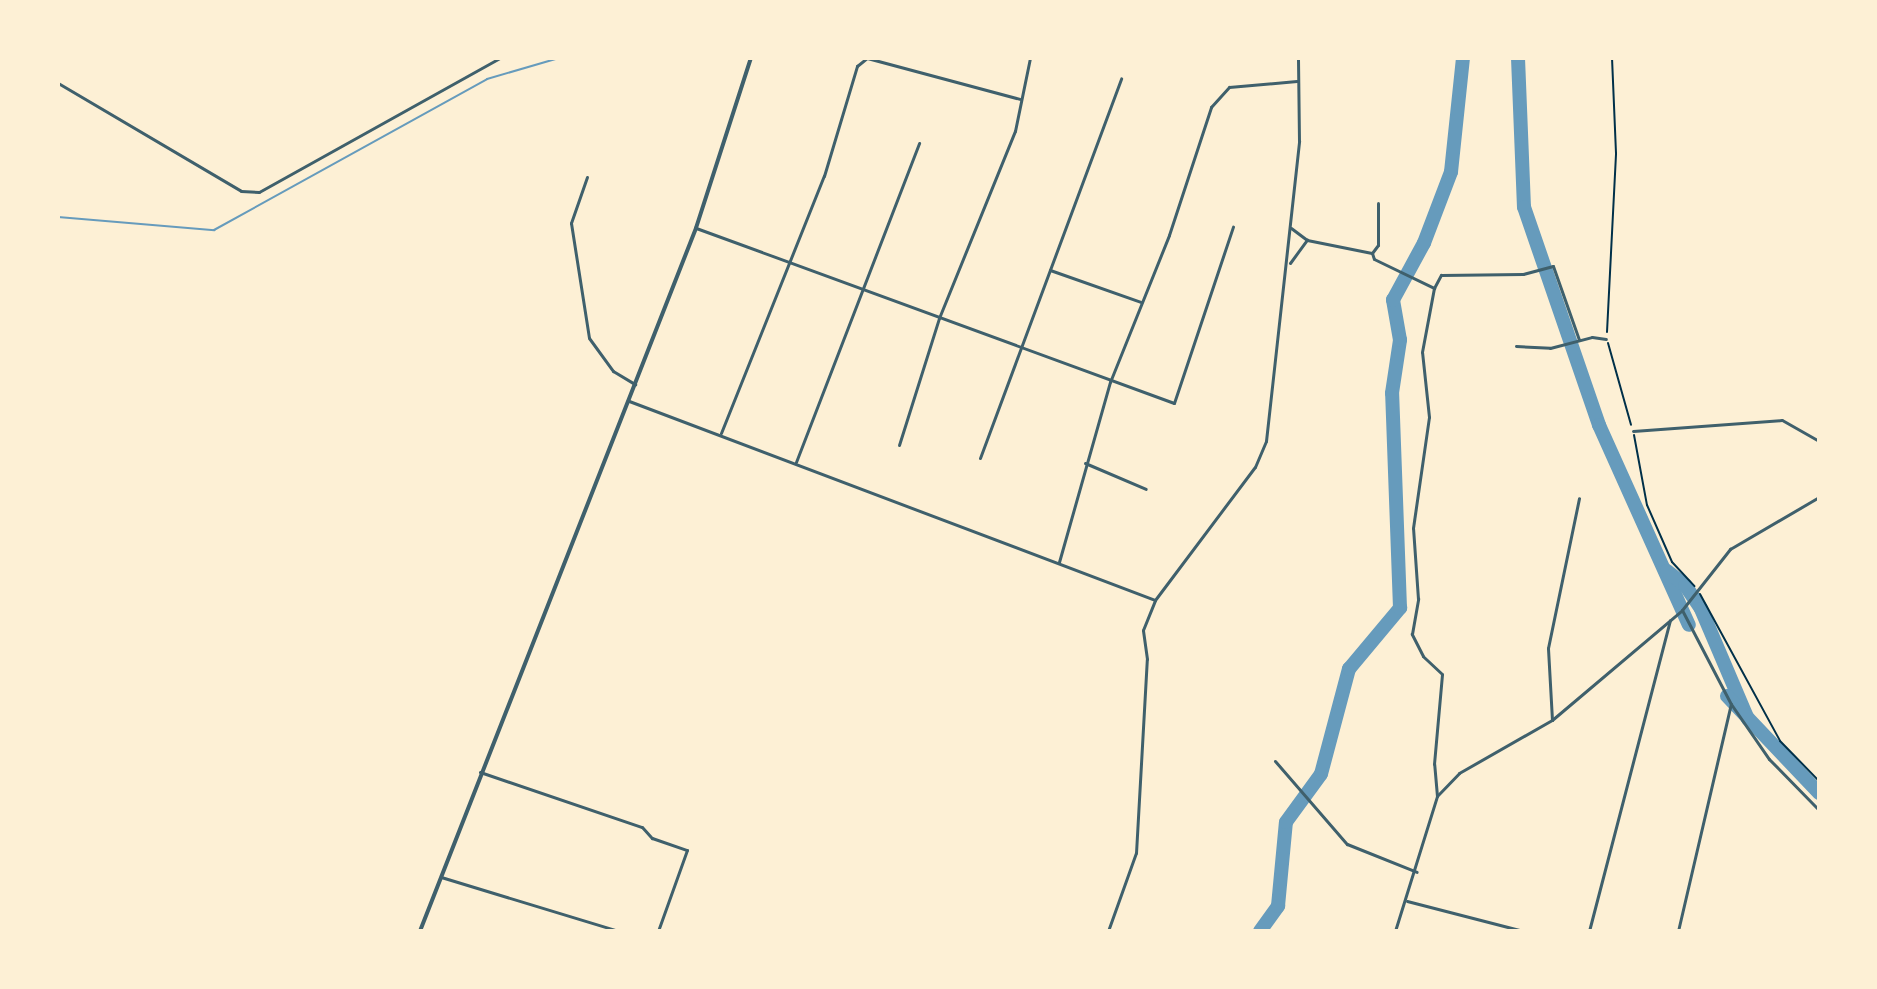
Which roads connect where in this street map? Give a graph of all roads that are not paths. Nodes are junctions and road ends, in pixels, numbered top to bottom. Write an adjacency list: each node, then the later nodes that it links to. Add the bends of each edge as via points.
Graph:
1 (500, 58): 7 (street, via 259,192 241,191)
2 (751, 58): 13 (street)
3 (1030, 58): 8 (street)
4 (1298, 58): 6 (street)
5 (1121, 78): 19 (street)
6 (1298, 81): 14 (street); 22 (street, via 1229,87 1211,107)
7 (58, 83)
8 (1020, 99): 17 (street, via 867,58 857,66 824,176); 23 (street, via 1015,131)
9 (919, 143): 21 (street)
10 (587, 177): 29 (street, via 571,223 589,338 613,371)
11 (1378, 203): 16 (street, via 1378,245)
12 (1233, 227): 28 (street, via 1174,403)
13 (696, 228): 17 (street); 29 (street)
14 (1291, 228): 15 (street); 18 (street)
15 (1307, 240): 16 (street); 18 (street)
16 (1372, 253): 20 (street)
17 (788, 263): 21 (street); 32 (street)
18 (1288, 266): 42 (street, via 1266,441 1255,467)
19 (1050, 270): 22 (street); 27 (street)
20 (1434, 288): 25 (street, via 1441,275 1551,267); 49 (street, via 1422,352 1429,417 1413,528 1418,599 1412,634 1423,656 1442,674 1434,764)
21 (865, 290): 23 (street); 36 (street)
22 (1142, 303): 28 (street)
23 (939, 318): 27 (street); 34 (street)
24 (1606, 339): 25 (street)
25 (1579, 340): 26 (street, via 1550,348)
26 (1516, 346)
27 (1019, 349): 28 (street); 35 (street)
28 (1110, 382): 37 (street)
29 (635, 384): 30 (street)
30 (629, 401): 32 (street); 48 (street)
31 (1633, 431): 33 (street, via 1782,420)
32 (721, 433): 36 (street)
33 (1819, 441)
34 (899, 445)
35 (980, 458)
36 (796, 462): 41 (street)
37 (1085, 463): 38 (street); 41 (street)
38 (1146, 489)
39 (1819, 497): 43 (street, via 1730,549)
40 (1579, 498): 46 (street, via 1548,648)
41 (1059, 562): 42 (street)
42 (1155, 600): 58 (street, via 1143,630 1147,659 1136,853)
43 (1682, 610): 44 (street); 45 (street)
44 (1670, 620): 46 (street); 61 (street)
45 (1731, 704): 50 (street, via 1769,759); 62 (street)
46 (1552, 720): 49 (street, via 1459,773)
47 (1275, 761): 51 (street, via 1347,844)
48 (480, 772): 52 (street); 57 (street, via 642,827 652,838 687,850)
49 (1437, 796): 51 (street)
50 (1819, 810)
51 (1417, 872): 53 (street)
52 (441, 877): 55 (street); 56 (street)
53 (1406, 901): 54 (street); 59 (street)
54 (1503, 929): 60 (street)
55 (420, 931)
56 (619, 931)
57 (658, 931)
58 (1108, 931)
59 (1395, 931)
60 (1523, 931)
61 (1589, 931)
62 (1678, 931)

